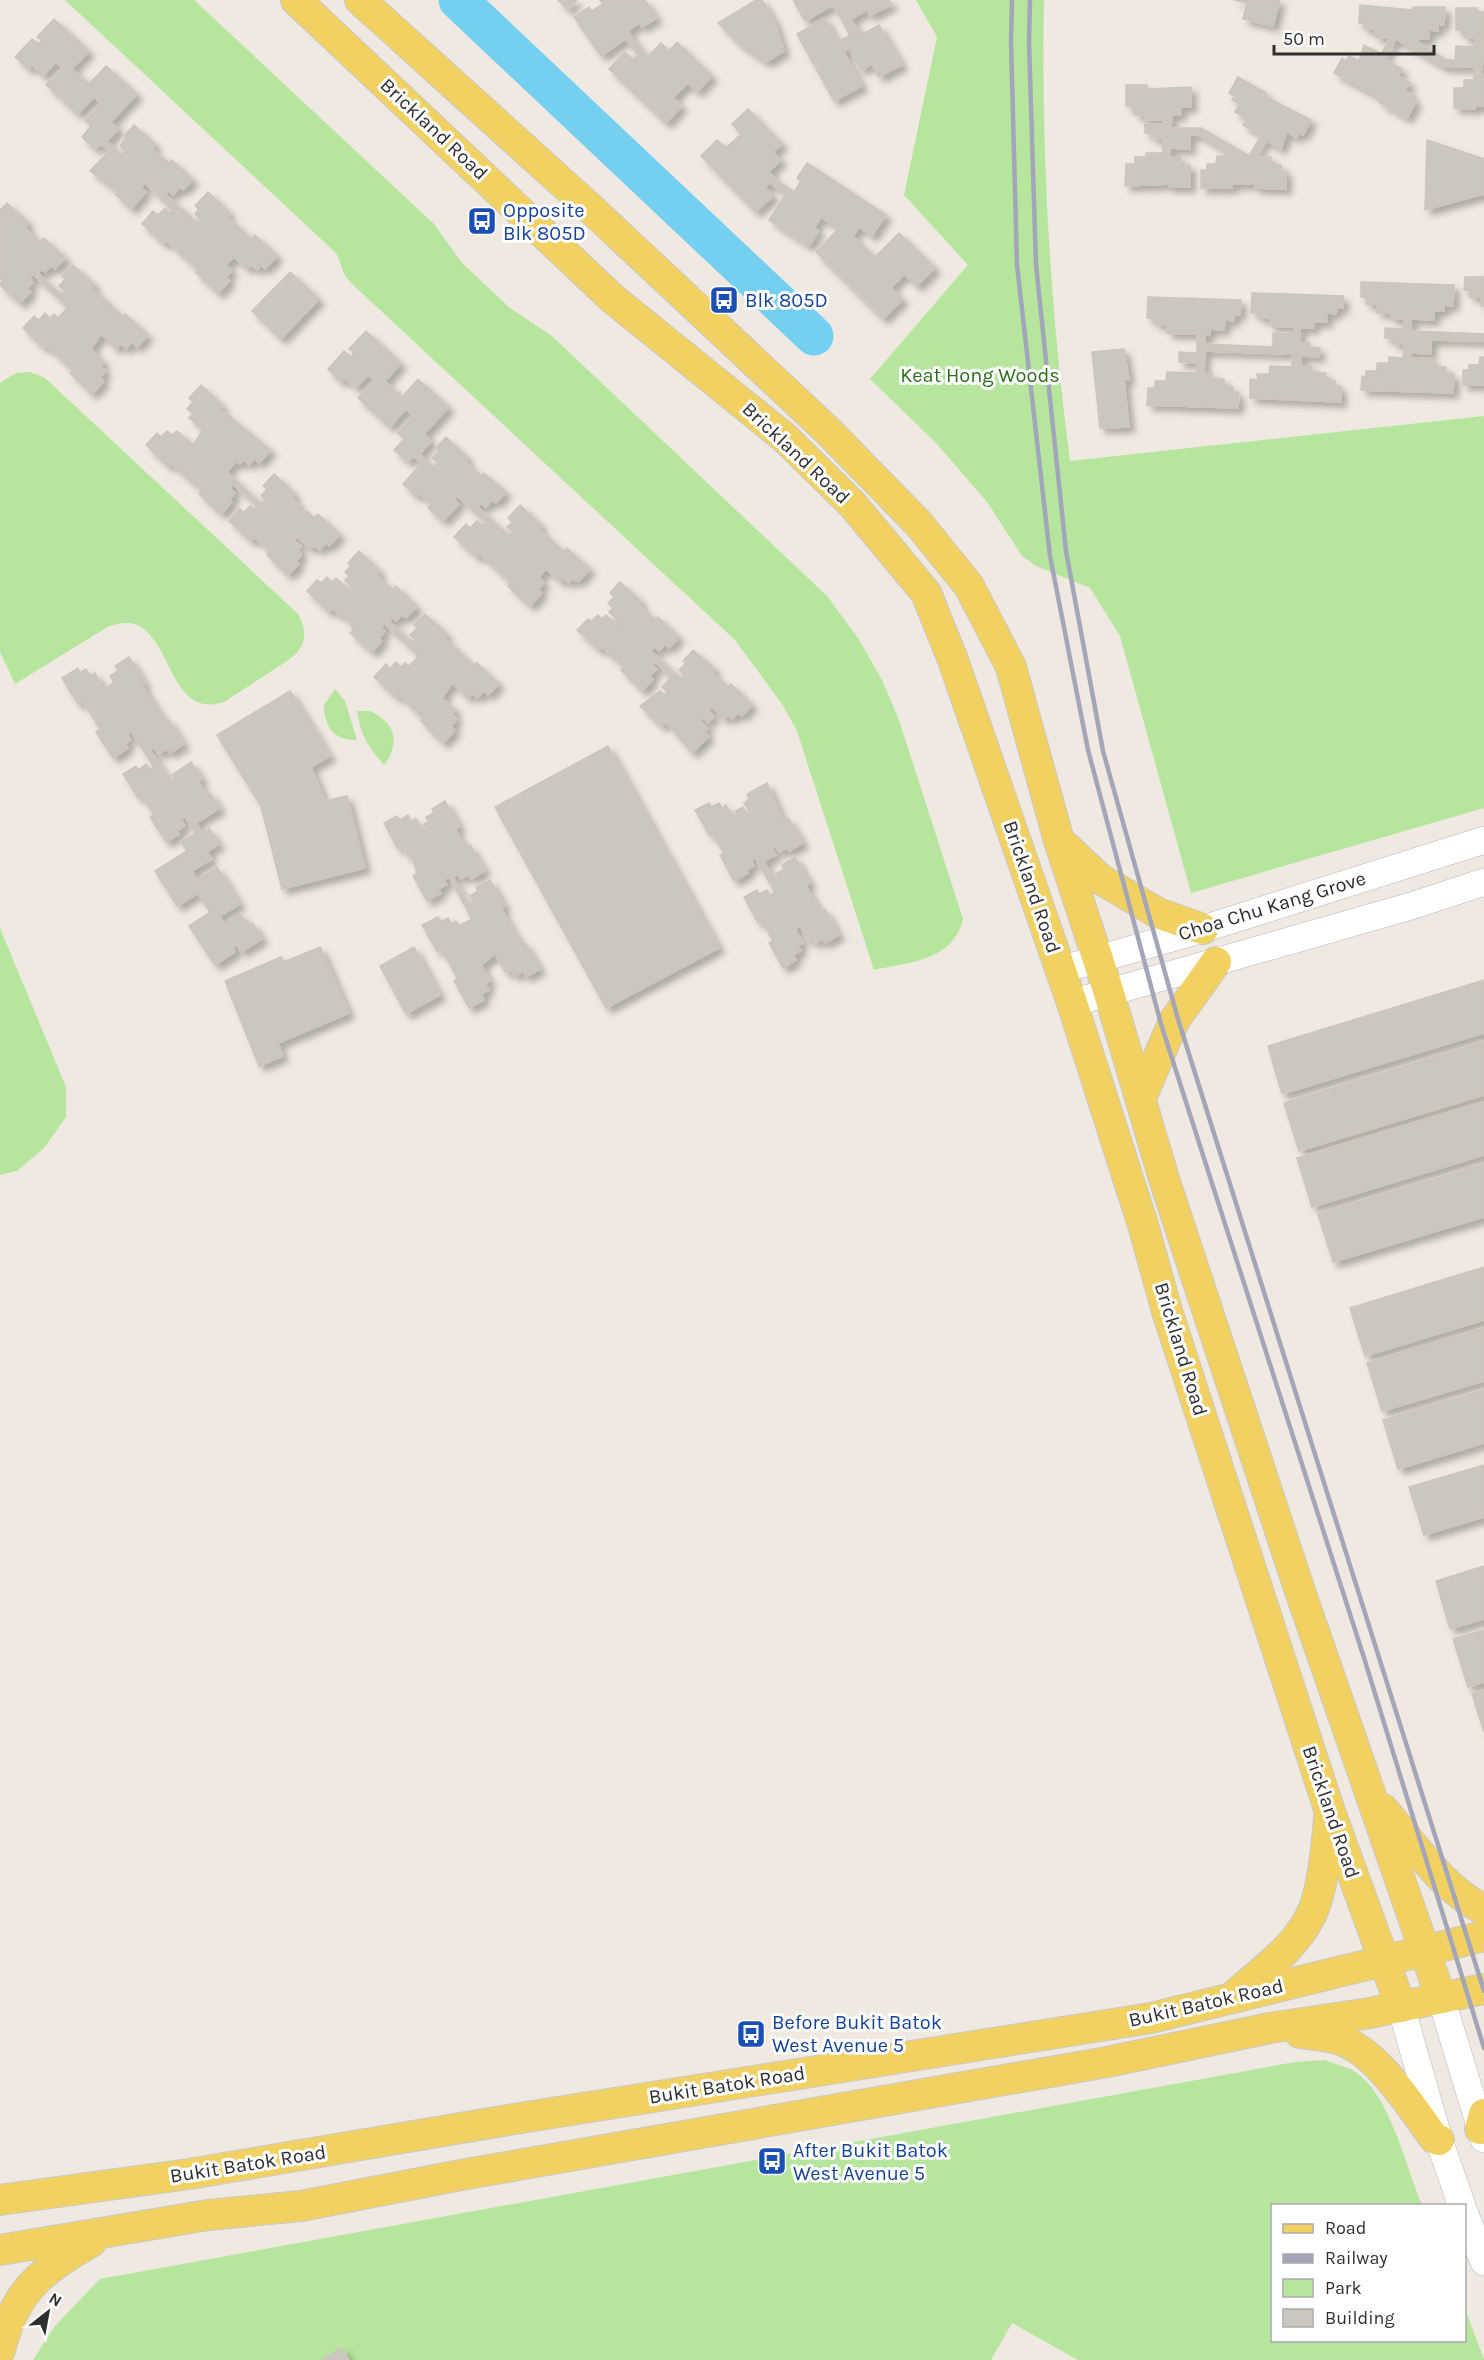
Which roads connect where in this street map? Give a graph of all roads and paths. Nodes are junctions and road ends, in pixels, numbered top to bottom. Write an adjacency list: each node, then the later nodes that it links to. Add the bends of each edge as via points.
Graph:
1 (296, 0): 9 (main road, Brickland Road, via 613,299 785,438 853,505 926,593 953,660)
2 (360, 0): 4 (main road, Brickland Road, via 794,399 918,523 969,586 1011,667)
3 (1484, 840): 6 (street, Choa Chu Kang Grove)
4 (1059, 841): 6 (main road, via 1100,879 1158,913); 7 (main road, Brickland Road)
5 (1484, 882): 8 (street, Choa Chu Kang Grove)
6 (1203, 928): 7 (street, Choa Chu Kang Grove)
7 (1097, 958): 9 (street, Choa Chu Kang Grove); 10 (main road, Brickland Road)
8 (1216, 962): 10 (street, Choa Chu Kang Grove); 12 (main road, via 1174,1021)
9 (1060, 970): 11 (main road, Brickland Road)
10 (1108, 990): 11 (street, Choa Chu Kang Grove); 12 (main road, Brickland Road)
11 (1072, 1003): 14 (main road, Brickland Road, via 1167,1311)
12 (1141, 1098): 13 (main road, Brickland Road, via 1165,1182)
13 (1371, 1796): 15 (main road, via 1444,1881); 17 (main road, Brickland Road)
14 (1329, 1809): 18 (main road, Brickland Road); 20 (main road, via 1327,1850 1312,1914 1295,1939)
15 (1484, 1910)
16 (1484, 1936): 17 (main road, Bukit Batok Road)
17 (1425, 1950): 18 (main road, Bukit Batok Road); 21 (main road, Brickland Road)
18 (1382, 1960): 20 (main road, Bukit Batok Road); 22 (main road, Brickland Road)
19 (1484, 1989): 21 (main road, Bukit Batok Road)
20 (1234, 1996): 24 (main road, Bukit Batok Road, via 1151,2018)
21 (1442, 1998): 22 (main road, Bukit Batok Road); 25 (street)
22 (1401, 2007): 23 (main road, Bukit Batok Road); 26 (street)
23 (1270, 2028): 26 (main road, via 1339,2039 1365,2055 1395,2086 1434,2138); 28 (main road, Bukit Batok Road, via 1107,2062)
24 (508, 2120): 27 (main road, Bukit Batok Road); 28 (main road, via 517,2145)
25 (1483, 2128)
26 (1439, 2139): 31 (street)
27 (305, 2155): 29 (main road, via 429,2147 454,2157); 30 (main road, Bukit Batok Road)
28 (556, 2159): 29 (main road, Bukit Batok Road)
29 (461, 2175): 33 (main road, Bukit Batok Road, via 301,2206 208,2215)
30 (0, 2200)
31 (1462, 2204)
32 (1466, 2217): 35 (street)
33 (104, 2234): 34 (main road, Bukit Batok Road); 36 (main road, via 50,2267 23,2294 8,2319)
34 (0, 2250)
35 (1484, 2262)
36 (0, 2350)

